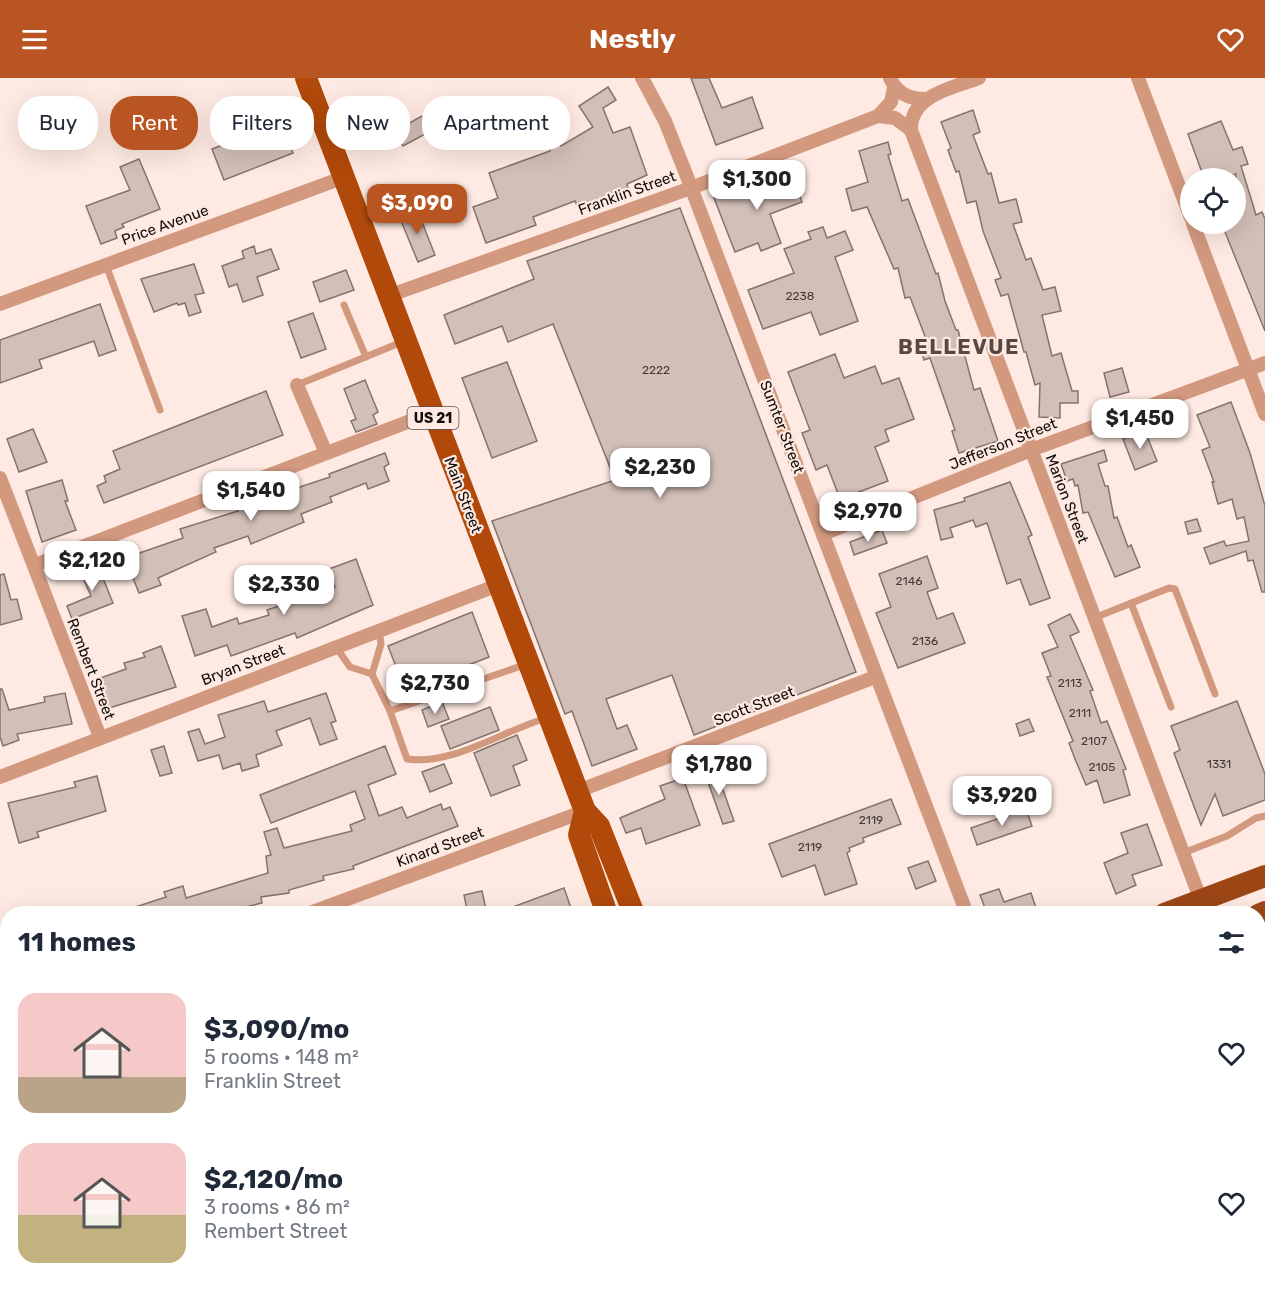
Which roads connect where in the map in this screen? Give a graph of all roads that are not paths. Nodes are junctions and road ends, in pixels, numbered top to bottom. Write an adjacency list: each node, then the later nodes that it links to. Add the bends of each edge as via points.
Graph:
1 (306, 78): 9 (main road, Main Street / US 21)
2 (642, 78): 10 (street, Sumter Street, via 665,121)
3 (979, 78): 6 (street)
4 (1138, 78): 11 (street)
5 (892, 83): 6 (street, via 910,98); 7 (street, via 891,102)
6 (925, 99): 8 (street, via 915,111)
7 (878, 116): 8 (street, via 895,118); 10 (street, Franklin Street)
8 (911, 129): 25 (street, Marion Street)
9 (342, 178): 13 (street, Price Avenue); 14 (main road, Main Street / US 21)
10 (691, 188): 14 (street, Franklin Street); 28 (street, Sumter Street)
11 (1180, 189)
12 (1197, 234): 20 (street)
13 (106, 265): 15 (street, Price Avenue); 22 (lane)
14 (388, 296): 17 (main road, Main Street / US 21)
15 (0, 303)
16 (344, 304): 18 (lane)
17 (404, 341): 18 (lane); 23 (main road, Main Street / US 21)
18 (366, 357): 21 (lane)
19 (1265, 363): 20 (street, Jefferson Street)
20 (1248, 369): 24 (street); 25 (street, Jefferson Street)
21 (297, 385): 26 (street)
22 (160, 410)
23 (431, 413): 26 (street); 30 (main road, Main Street / US 21)
24 (1265, 414)
25 (1030, 450): 28 (street, Jefferson Street); 32 (street, Marion Street)
26 (326, 453): 29 (street)
27 (0, 478): 29 (street, Rembert Street)
28 (823, 534): 37 (street, Sumter Street)
29 (34, 565): 42 (street, Rembert Street)
30 (498, 585): 33 (street, Bryan Street); 35 (main road, Main Street / US 21)
31 (1131, 603): 32 (lane); 38 (lane, via 1175,589); 39 (lane)
32 (1094, 618): 46 (street, Marion Street)
33 (379, 630): 34 (street, Bryan Street); 36 (lane, via 381,644)
34 (336, 647): 36 (lane, via 350,667); 42 (street, Bryan Street)
35 (528, 663): 40 (lane); 41 (main road, Main Street / US 21)
36 (372, 674): 40 (lane)
37 (875, 677): 44 (street, Scott Street); 51 (street, Sumter Street)
38 (1215, 694)
39 (1171, 706)
40 (390, 711): 41 (lane, via 407,759 421,761 443,758)
41 (549, 717): 44 (main road, Main Street / US 21)
42 (100, 737): 43 (street, Bryan Street)
43 (0, 777)
44 (581, 801): 48 (street, Kinard Street); 49 (main road, Main Street / US 21, via 579,835); 50 (main road, Main Street / US 21, via 599,826)
45 (1265, 816): 46 (lane)
46 (1183, 853): 52 (street, Marion Street)
47 (1265, 876): 53 (highway)
48 (326, 906)
49 (602, 906)
50 (631, 906)
51 (964, 906)
52 (1203, 906)
53 (1205, 906)

